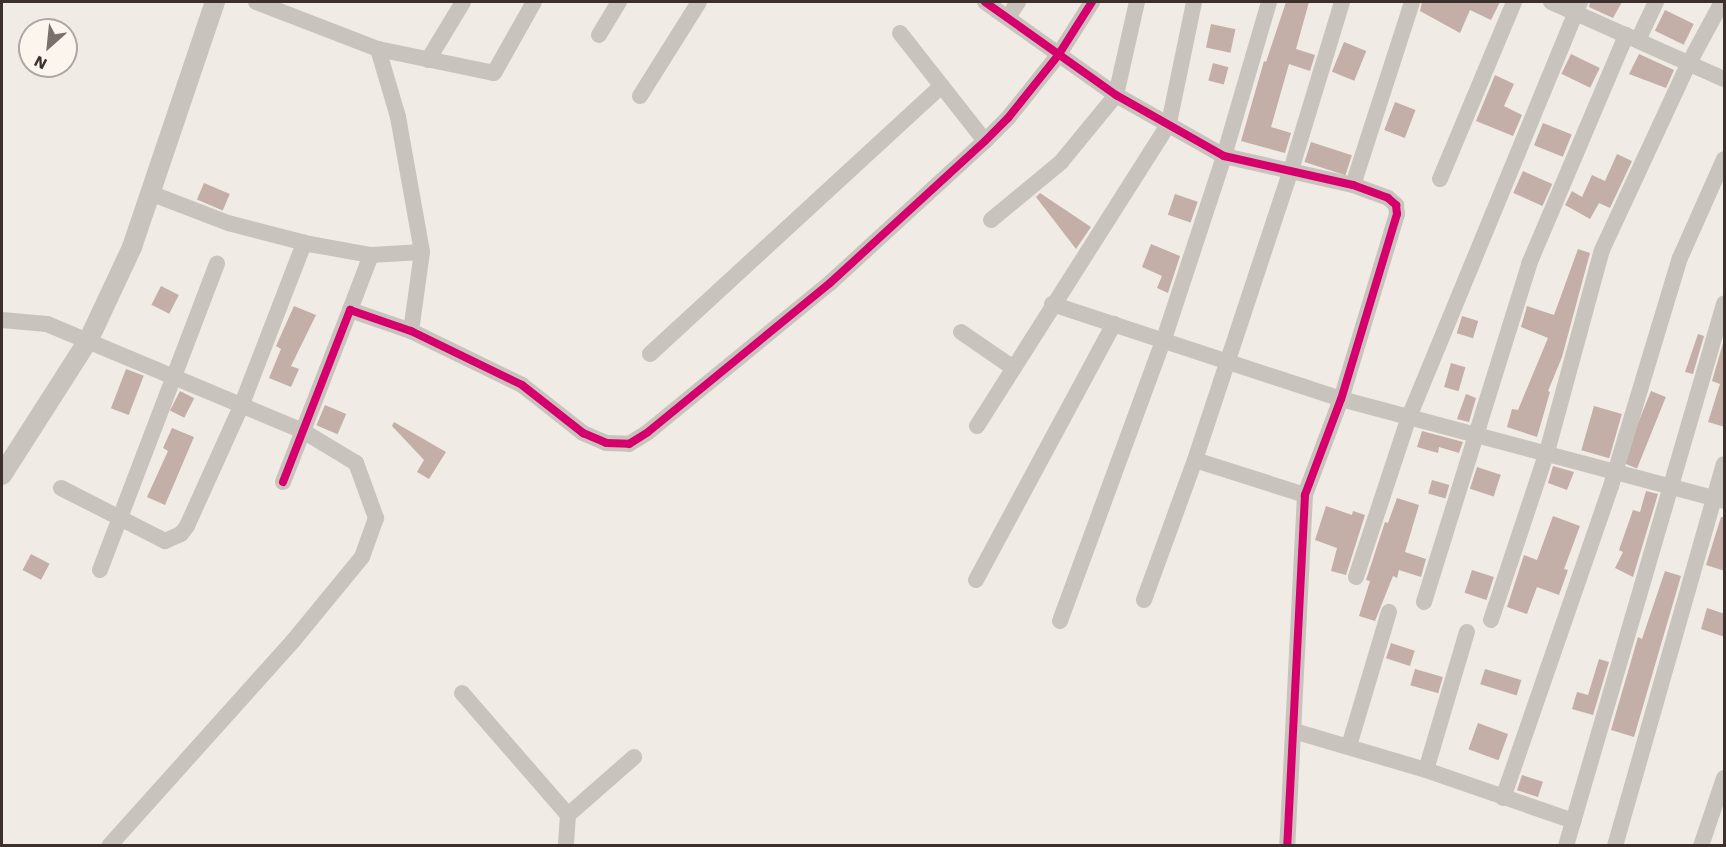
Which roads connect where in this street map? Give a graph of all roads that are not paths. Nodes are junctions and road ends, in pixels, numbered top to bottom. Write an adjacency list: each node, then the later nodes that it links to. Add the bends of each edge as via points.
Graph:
1 (214, 2): 39 (street)
2 (256, 2): 24 (street)
3 (463, 2): 26 (street)
4 (534, 2): 26 (street, via 494,73)
5 (619, 2): 22 (street)
6 (699, 2): 31 (street)
7 (985, 2): 20 (street)
8 (1018, 2): 20 (street)
9 (1092, 2): 25 (street)
10 (1137, 2): 30 (street)
11 (1194, 2): 32 (street)
12 (1269, 2): 34 (street)
13 (1342, 2): 36 (street)
14 (1412, 2): 38 (street)
15 (1514, 2): 37 (street)
16 (1551, 2): 19 (street)
17 (1656, 2): 23 (street)
18 (1722, 2): 27 (street)
19 (1577, 7): 23 (street); 60 (street)
20 (1008, 17): 25 (street)
21 (900, 33): 29 (street)
22 (599, 35)
23 (1632, 37): 27 (street); 63 (street, via 1529,264)
24 (378, 49): 26 (street); 42 (street, via 398,117)
25 (1059, 54): 30 (street); 33 (street)
26 (428, 60)
27 (1689, 63): 28 (street); 64 (street, via 1602,250)
28 (1725, 78)
29 (940, 86): 33 (street); 54 (street)
30 (1116, 95): 32 (street); 40 (street, via 1061,162)
31 (640, 96)
32 (1169, 123): 34 (street); 45 (street)
33 (985, 141): 50 (street, via 830,283 629,444 606,443 583,433 522,385)
34 (1224, 156): 36 (street); 53 (street)
35 (1725, 159): 67 (street, via 1680,258)
36 (1291, 170): 38 (street); 55 (street)
37 (1440, 179)
38 (1353, 185): 58 (street, via 1388,198 1396,205 1397,214)
39 (150, 193): 41 (street, via 228,223); 52 (street, via 132,246)
40 (991, 220)
41 (304, 243): 43 (street); 59 (street)
42 (422, 252): 43 (street); 50 (street)
43 (370, 255): 47 (street)
44 (217, 264): 57 (street)
45 (1052, 304): 49 (street); 56 (street)
46 (1725, 304): 70 (street)
47 (350, 310): 50 (street); 62 (street)
48 (2, 320): 52 (street, via 47,324)
49 (1114, 324): 53 (street); 77 (street)
50 (411, 331)
51 (961, 332): 56 (street)
52 (88, 339): 57 (street); 68 (street)
53 (1164, 339): 55 (street); 82 (street)
54 (650, 354)
55 (1225, 362): 58 (street); 65 (street)
56 (1012, 368): 61 (street)
57 (173, 379): 59 (street); 74 (street)
58 (1341, 399): 60 (street); 72 (street)
59 (242, 404): 62 (street); 74 (street, via 181,534 165,541)
60 (1409, 417): 63 (street); 76 (street)
61 (977, 426)
62 (303, 431): 69 (street); 93 (street, via 356,463 376,518 362,557 293,641)
63 (1476, 435): 64 (street); 79 (street)
64 (1547, 452): 67 (street); 81 (street)
65 (1195, 460): 72 (street); 78 (street)
66 (1725, 464): 73 (street)
67 (1614, 471): 70 (street); 90 (street)
68 (2, 475)
69 (283, 482)
70 (1671, 485): 73 (street); 92 (street)
71 (61, 488): 74 (street)
72 (1305, 495): 85 (street)
73 (1719, 499): 97 (street)
74 (120, 519): 75 (street)
75 (100, 570)
76 (1356, 577)
77 (976, 580)
78 (1144, 600)
79 (1424, 602)
80 (1389, 612): 86 (street)
81 (1491, 620)
82 (1060, 621)
83 (1467, 632): 88 (street)
84 (462, 693): 91 (street)
85 (1294, 731): 86 (street); 95 (street)
86 (1349, 746): 88 (street)
87 (634, 756): 91 (street)
88 (1426, 770): 90 (street)
89 (1725, 778): 98 (street)
90 (1503, 798): 92 (street)
91 (568, 815): 94 (street)
92 (1574, 821): 96 (street)
93 (108, 846)
94 (566, 846)
95 (1287, 846)
96 (1566, 846)
97 (1615, 846)
98 (1701, 846)

